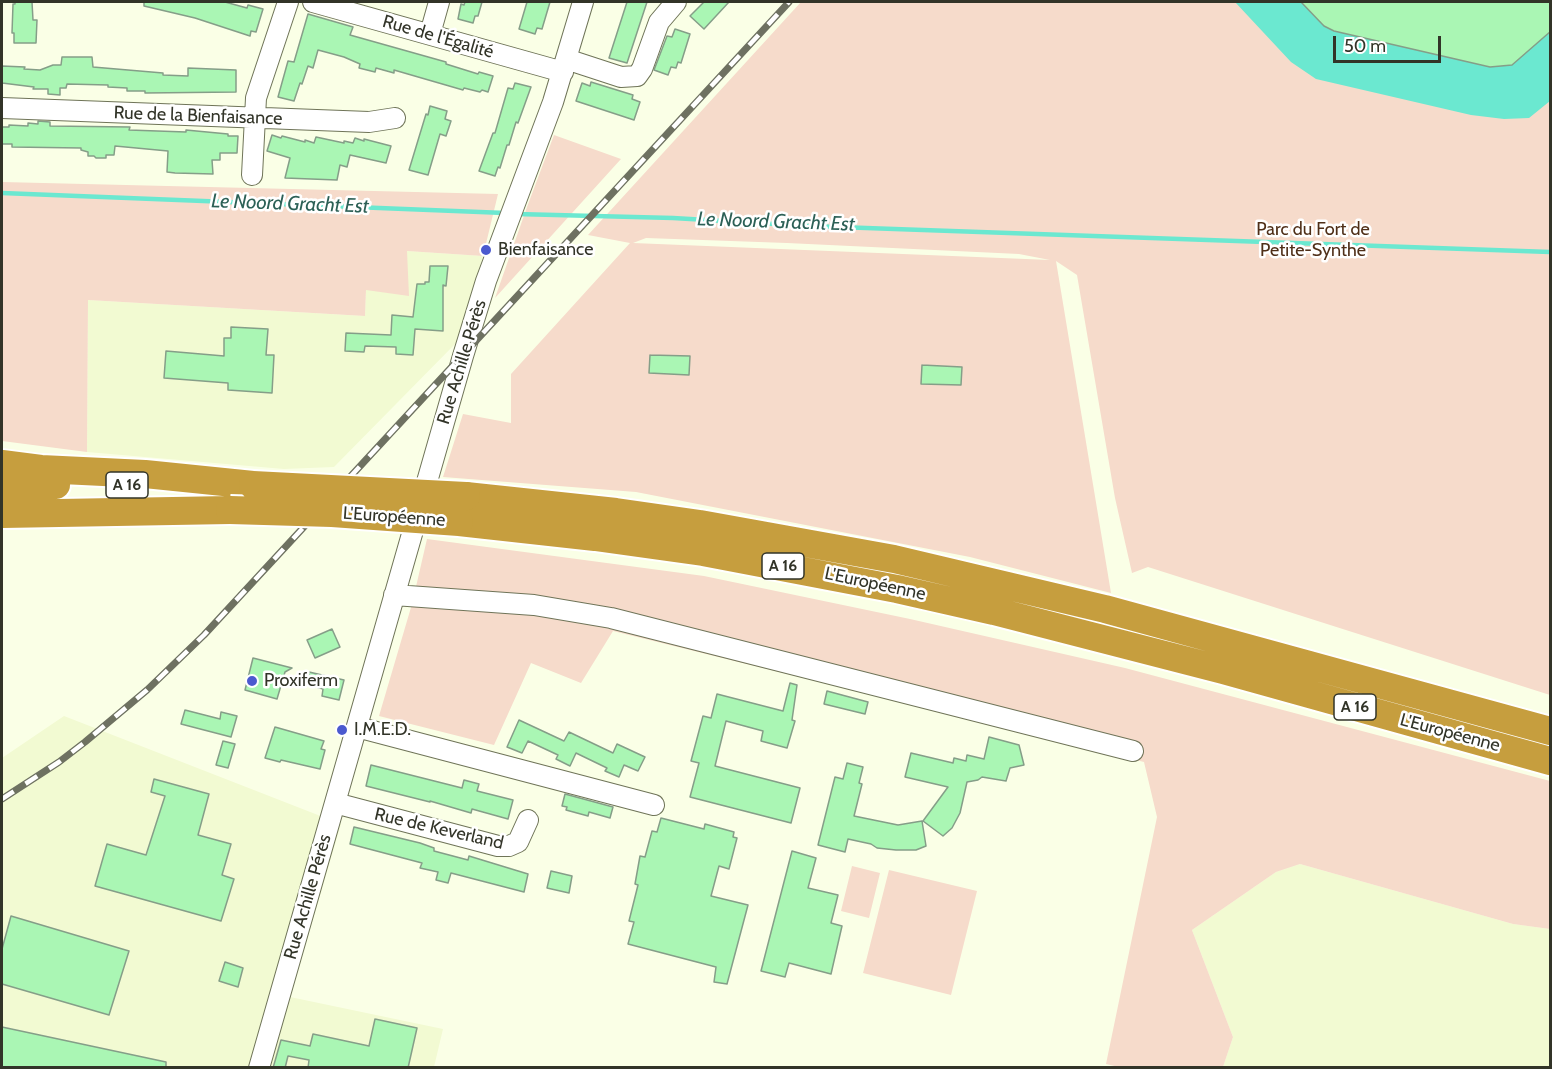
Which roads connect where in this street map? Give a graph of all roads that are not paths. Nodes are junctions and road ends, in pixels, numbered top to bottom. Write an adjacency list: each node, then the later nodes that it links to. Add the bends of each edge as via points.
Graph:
1 (288, 2): 9 (street, via 257,92)
2 (313, 2): 6 (street, Rue de l'Égalité)
3 (439, 2): 6 (street)
4 (583, 2): 7 (street, Rue Achille Pérès)
5 (676, 2): 7 (street, Rue de l'Égalité, via 659,22 637,76 621,77)
6 (430, 34): 7 (street, Rue de l'Égalité)
7 (565, 65): 19 (street, Rue Achille Pérès, via 486,281)
8 (2, 108): 9 (street, Rue de la Bienfaisance)
9 (254, 118): 10 (street, Rue de la Bienfaisance, via 369,122); 11 (street)
10 (395, 118)
11 (252, 175)
12 (2, 464): 13 (highway)
13 (253, 485): 14 (highway, L'Européenne / A 16); 15 (highway, L'Européenne / A 16, bridge)
14 (2, 487)
15 (463, 509): 16 (highway, L'Européenne / A 16, bridge); 21 (highway, L'Européenne / A 16, via 616,512 784,538 939,569 1166,625); 23 (highway, L'Européenne / A 16, via 623,541 786,567 959,603 1160,653)
16 (41, 513): 17 (highway, L'Européenne / A 16); 18 (highway)
17 (2, 514)
18 (2, 519)
19 (394, 595): 20 (street, Rue Achille Pérès); 22 (street, via 534,605 611,618)
20 (357, 727): 24 (street, Rue Achille Pérès); 25 (street)
21 (1551, 731)
22 (1133, 751)
23 (1551, 761)
24 (335, 803): 26 (street, Rue de Keverland, via 498,846 518,842); 27 (street, Rue Achille Pérès)
25 (654, 806)
26 (528, 820)
27 (259, 1068)

